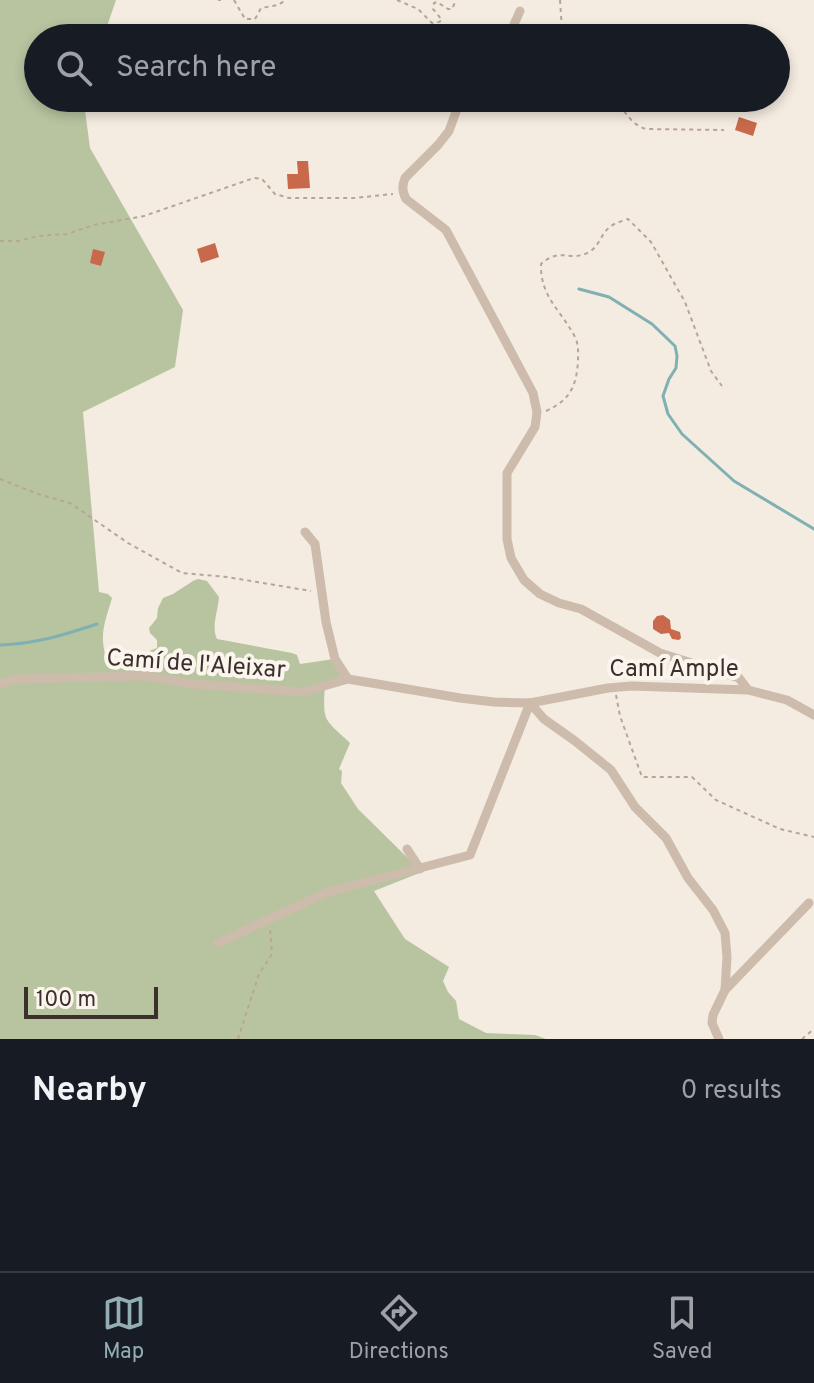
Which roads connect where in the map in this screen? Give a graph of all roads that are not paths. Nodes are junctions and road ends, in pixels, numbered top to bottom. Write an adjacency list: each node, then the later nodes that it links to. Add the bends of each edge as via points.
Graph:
1 (520, 11): 2 (street)
2 (514, 24)
3 (456, 112): 7 (street, via 449,131 405,178 402,192 446,230 533,393 535,427 507,473 511,558 540,594 581,609 660,653 739,678)
4 (309, 531): 5 (street, via 335,659)
5 (348, 679): 6 (street, Camí de l'Aleixar, via 303,692 145,676 15,679); 8 (street, Camí de l'Aleixar, via 460,698)
6 (0, 684)
7 (748, 690): 8 (street, Camí Ample, via 608,688); 9 (street, Camí Ample, via 787,700)
8 (530, 703): 11 (street, via 470,855); 14 (street, via 611,770 635,807 666,838 725,933)
9 (814, 715)
10 (407, 849): 11 (street)
11 (420, 869): 13 (street, via 328,892)
12 (809, 903): 14 (street)
13 (218, 943)
14 (725, 990): 15 (street, via 712,1023)
15 (719, 1039)

